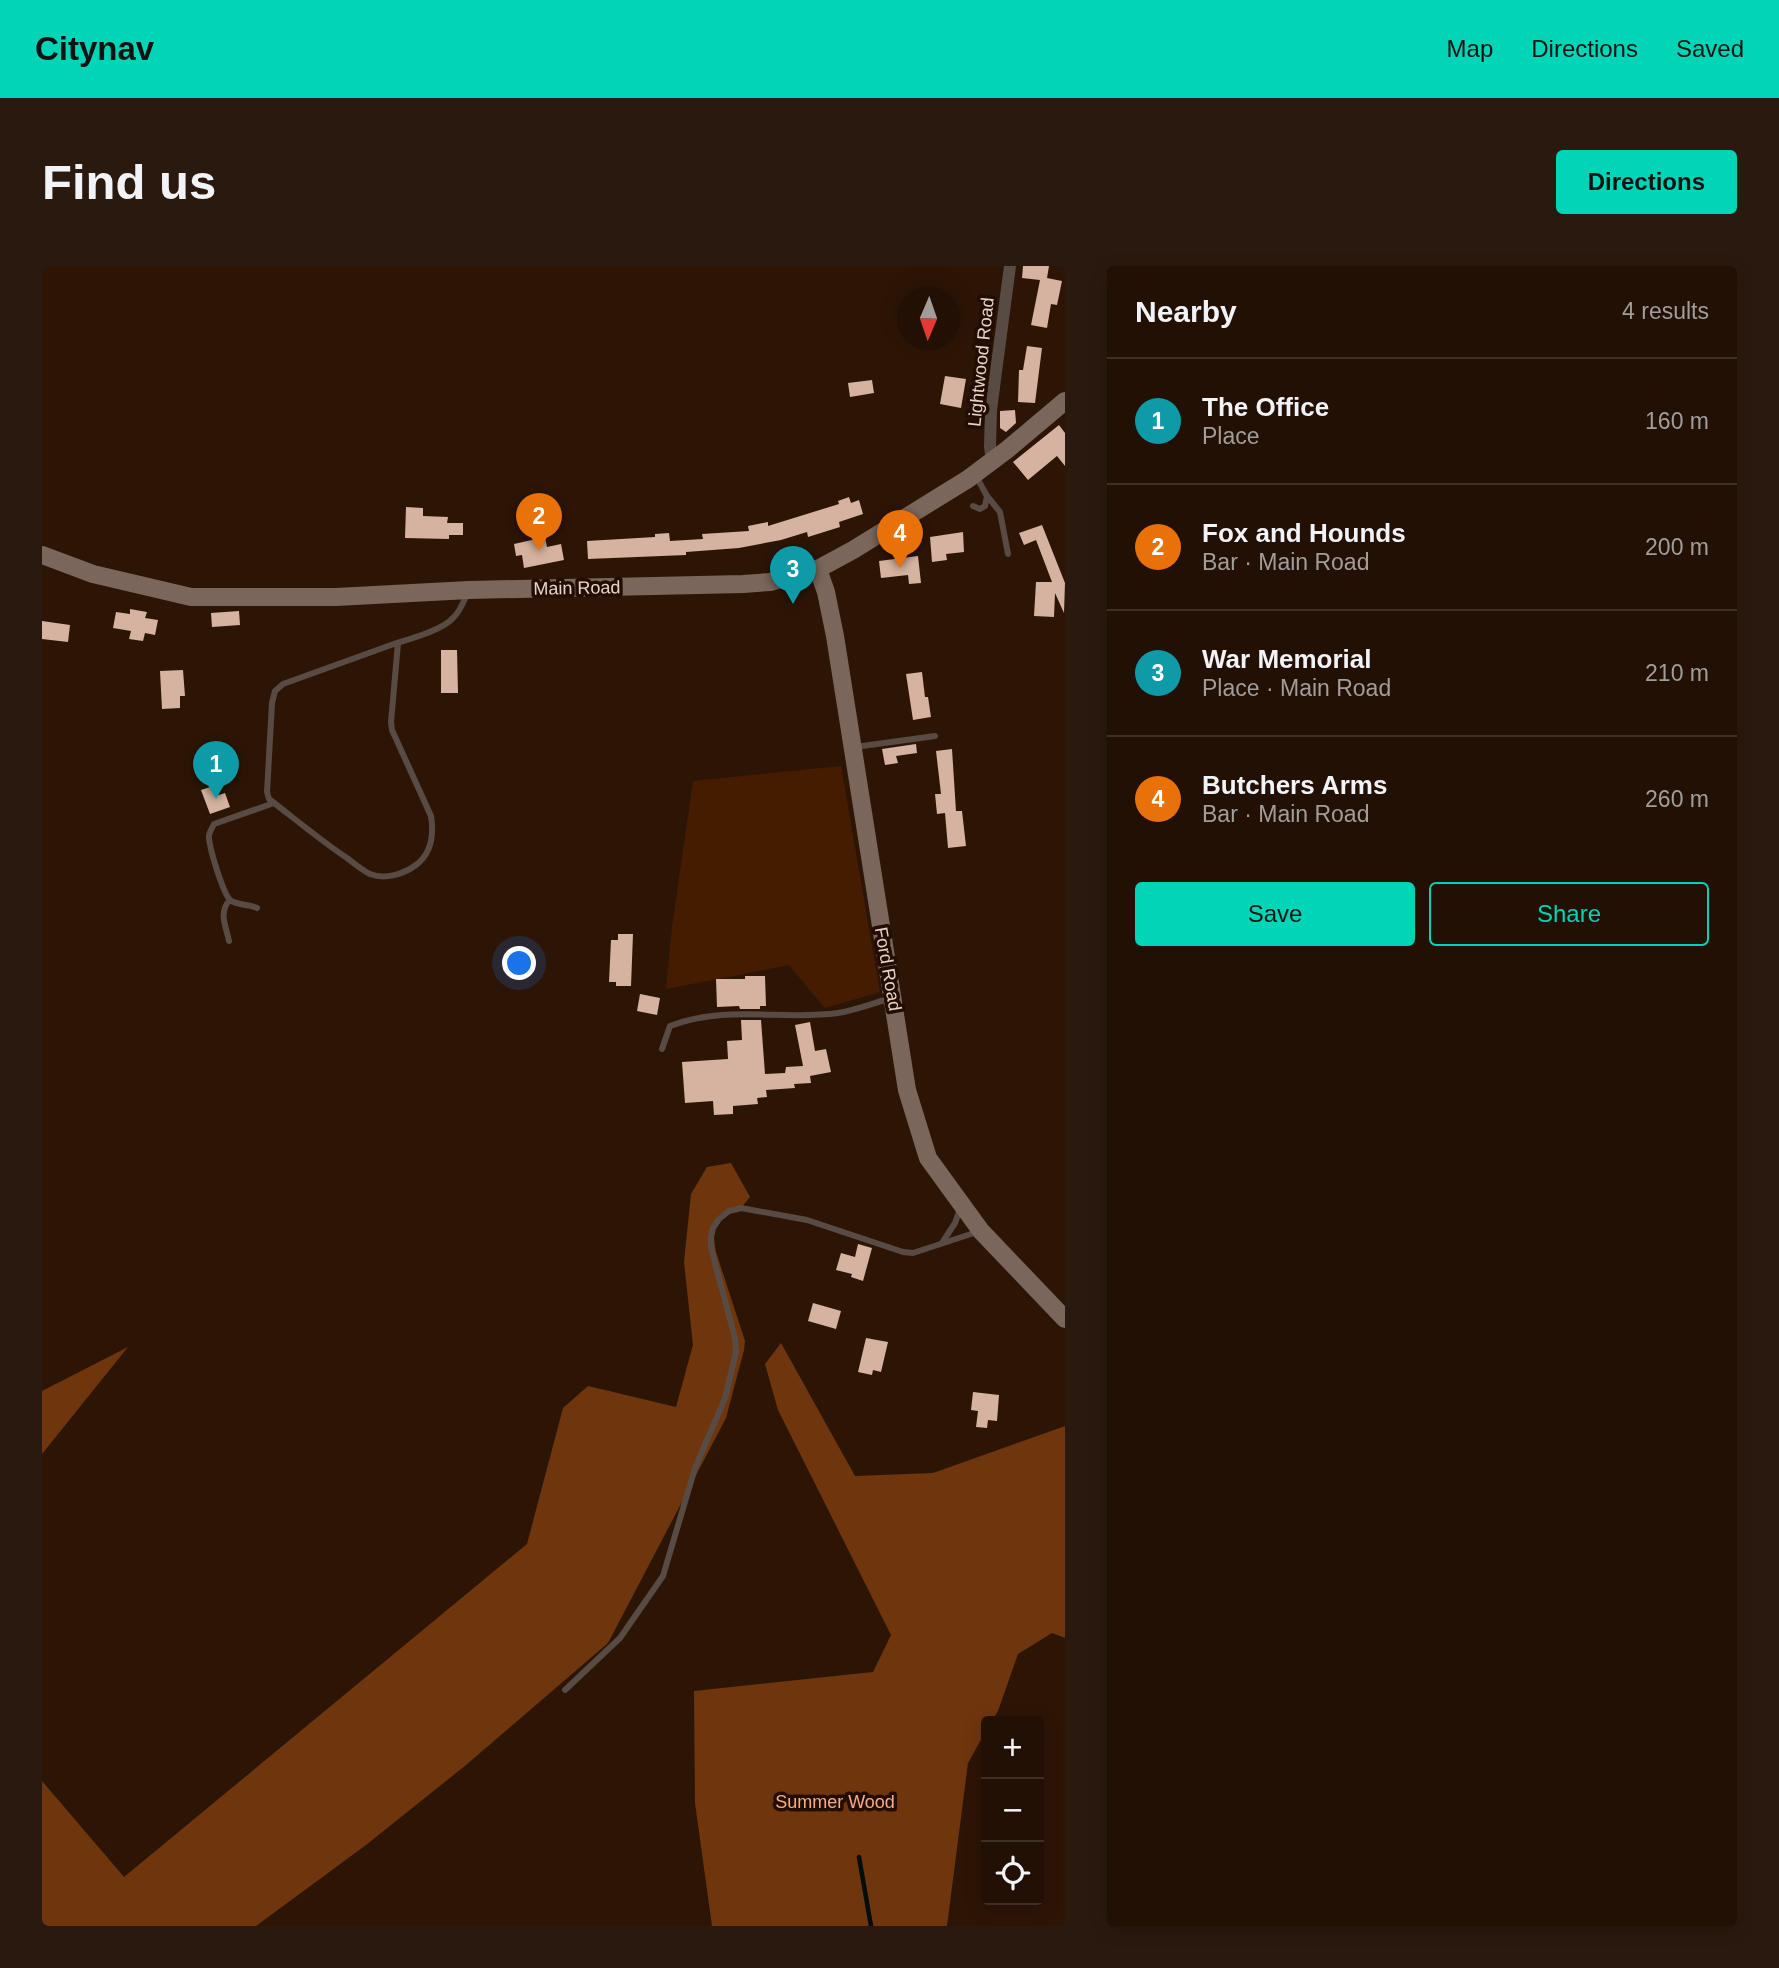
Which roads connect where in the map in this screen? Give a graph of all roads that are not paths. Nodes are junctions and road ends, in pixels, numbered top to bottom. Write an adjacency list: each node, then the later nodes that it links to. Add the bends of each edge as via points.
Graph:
1 (1010, 266): 3 (street, Lightwood Road, via 991,410)
2 (1065, 401): 3 (main road, Main Road)
3 (992, 461): 4 (main road, Main Road)
4 (975, 474): 5 (lane); 9 (main road, Main Road)
5 (987, 496): 6 (lane, via 985,506); 7 (lane, via 1000,512)
6 (973, 506)
7 (1008, 554)
8 (42, 555): 10 (main road, Main Road, via 93,574 191,597 336,597)
9 (818, 569): 10 (main road, Main Road, via 743,584); 13 (main road, Ford Road, via 835,636)
10 (469, 590): 11 (lane, via 452,620)
11 (398, 643): 14 (lane, via 283,684 275,691 267,792); 14 (lane, via 392,730 432,816 434,831 425,858 399,874 371,874)
12 (935, 736): 13 (lane)
13 (853, 748): 18 (main road, Ford Road)
14 (274, 803): 15 (lane, via 214,824 209,835 220,883)
15 (230, 900): 16 (lane); 17 (lane, via 222,914)
16 (257, 908)
17 (229, 941)
18 (893, 998): 19 (lane, via 839,1013 741,1013 688,1019 670,1027); 20 (main road, Ford Road, via 907,1090 928,1158)
19 (662, 1049)
20 (962, 1204): 21 (main road, Ford Road); 22 (lane)
21 (981, 1231): 22 (lane); 23 (main road, Ford Road)
22 (942, 1244): 24 (lane, via 903,1252 807,1220 740,1208 719,1219 711,1248 736,1352 725,1398 695,1468 663,1576 620,1638)
23 (1065, 1319)
24 (565, 1690)

